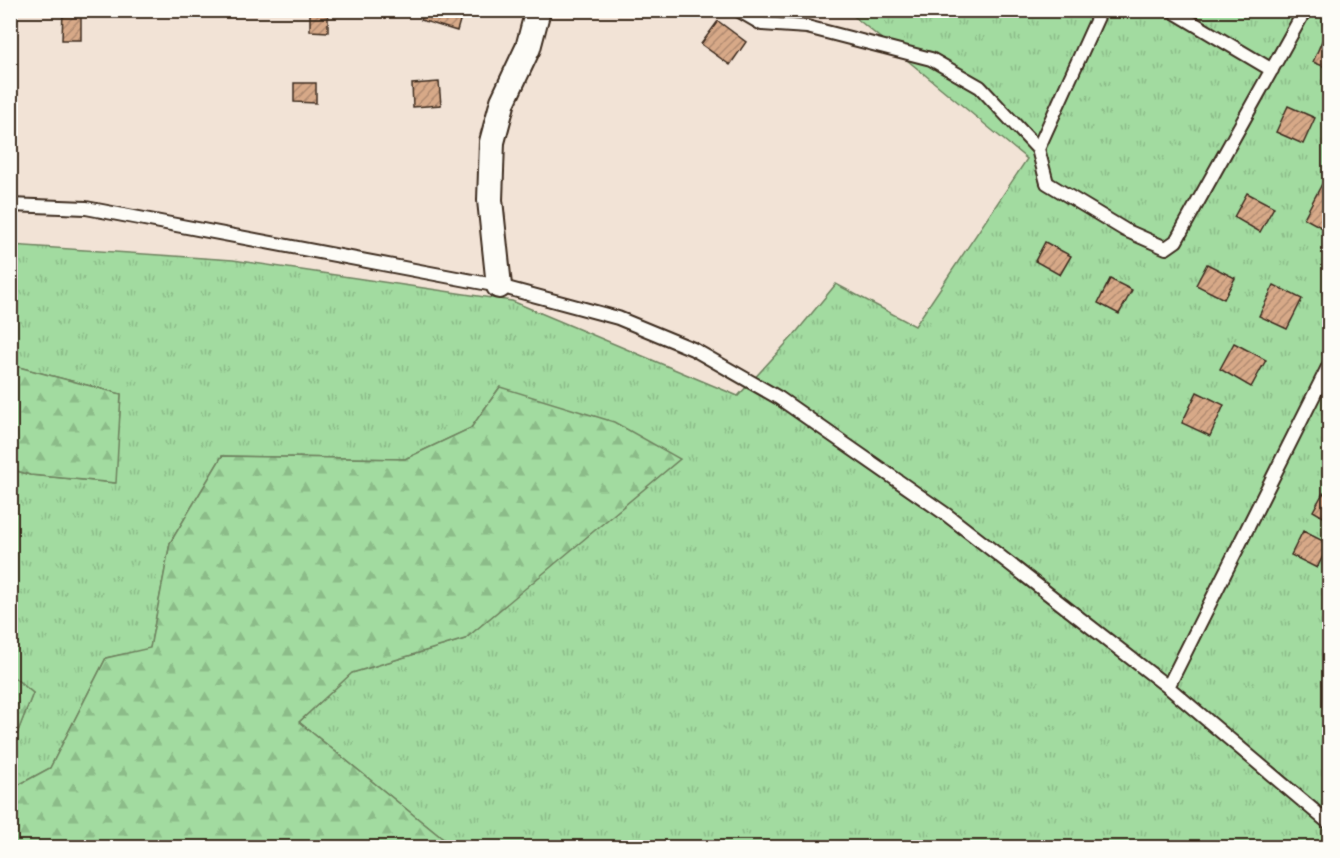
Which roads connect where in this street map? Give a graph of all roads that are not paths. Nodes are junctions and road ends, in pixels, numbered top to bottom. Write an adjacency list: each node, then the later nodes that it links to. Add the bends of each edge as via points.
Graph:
1 (538, 10): 9 (street, via 528,48 503,101 492,142 490,200)
2 (738, 10): 7 (lane, via 762,24 807,27 931,59 980,87)
3 (1101, 10): 7 (lane)
4 (1171, 10): 6 (lane)
5 (1305, 10): 6 (lane)
6 (1272, 70): 7 (lane, via 1176,241 1166,248 1125,230 1047,183)
7 (1038, 149)
8 (10, 205): 9 (lane, via 86,208)
9 (499, 286): 11 (lane, via 618,318 693,349 779,398 947,515)
10 (1329, 363): 11 (lane)
11 (1168, 687): 12 (lane)
12 (1329, 824)

